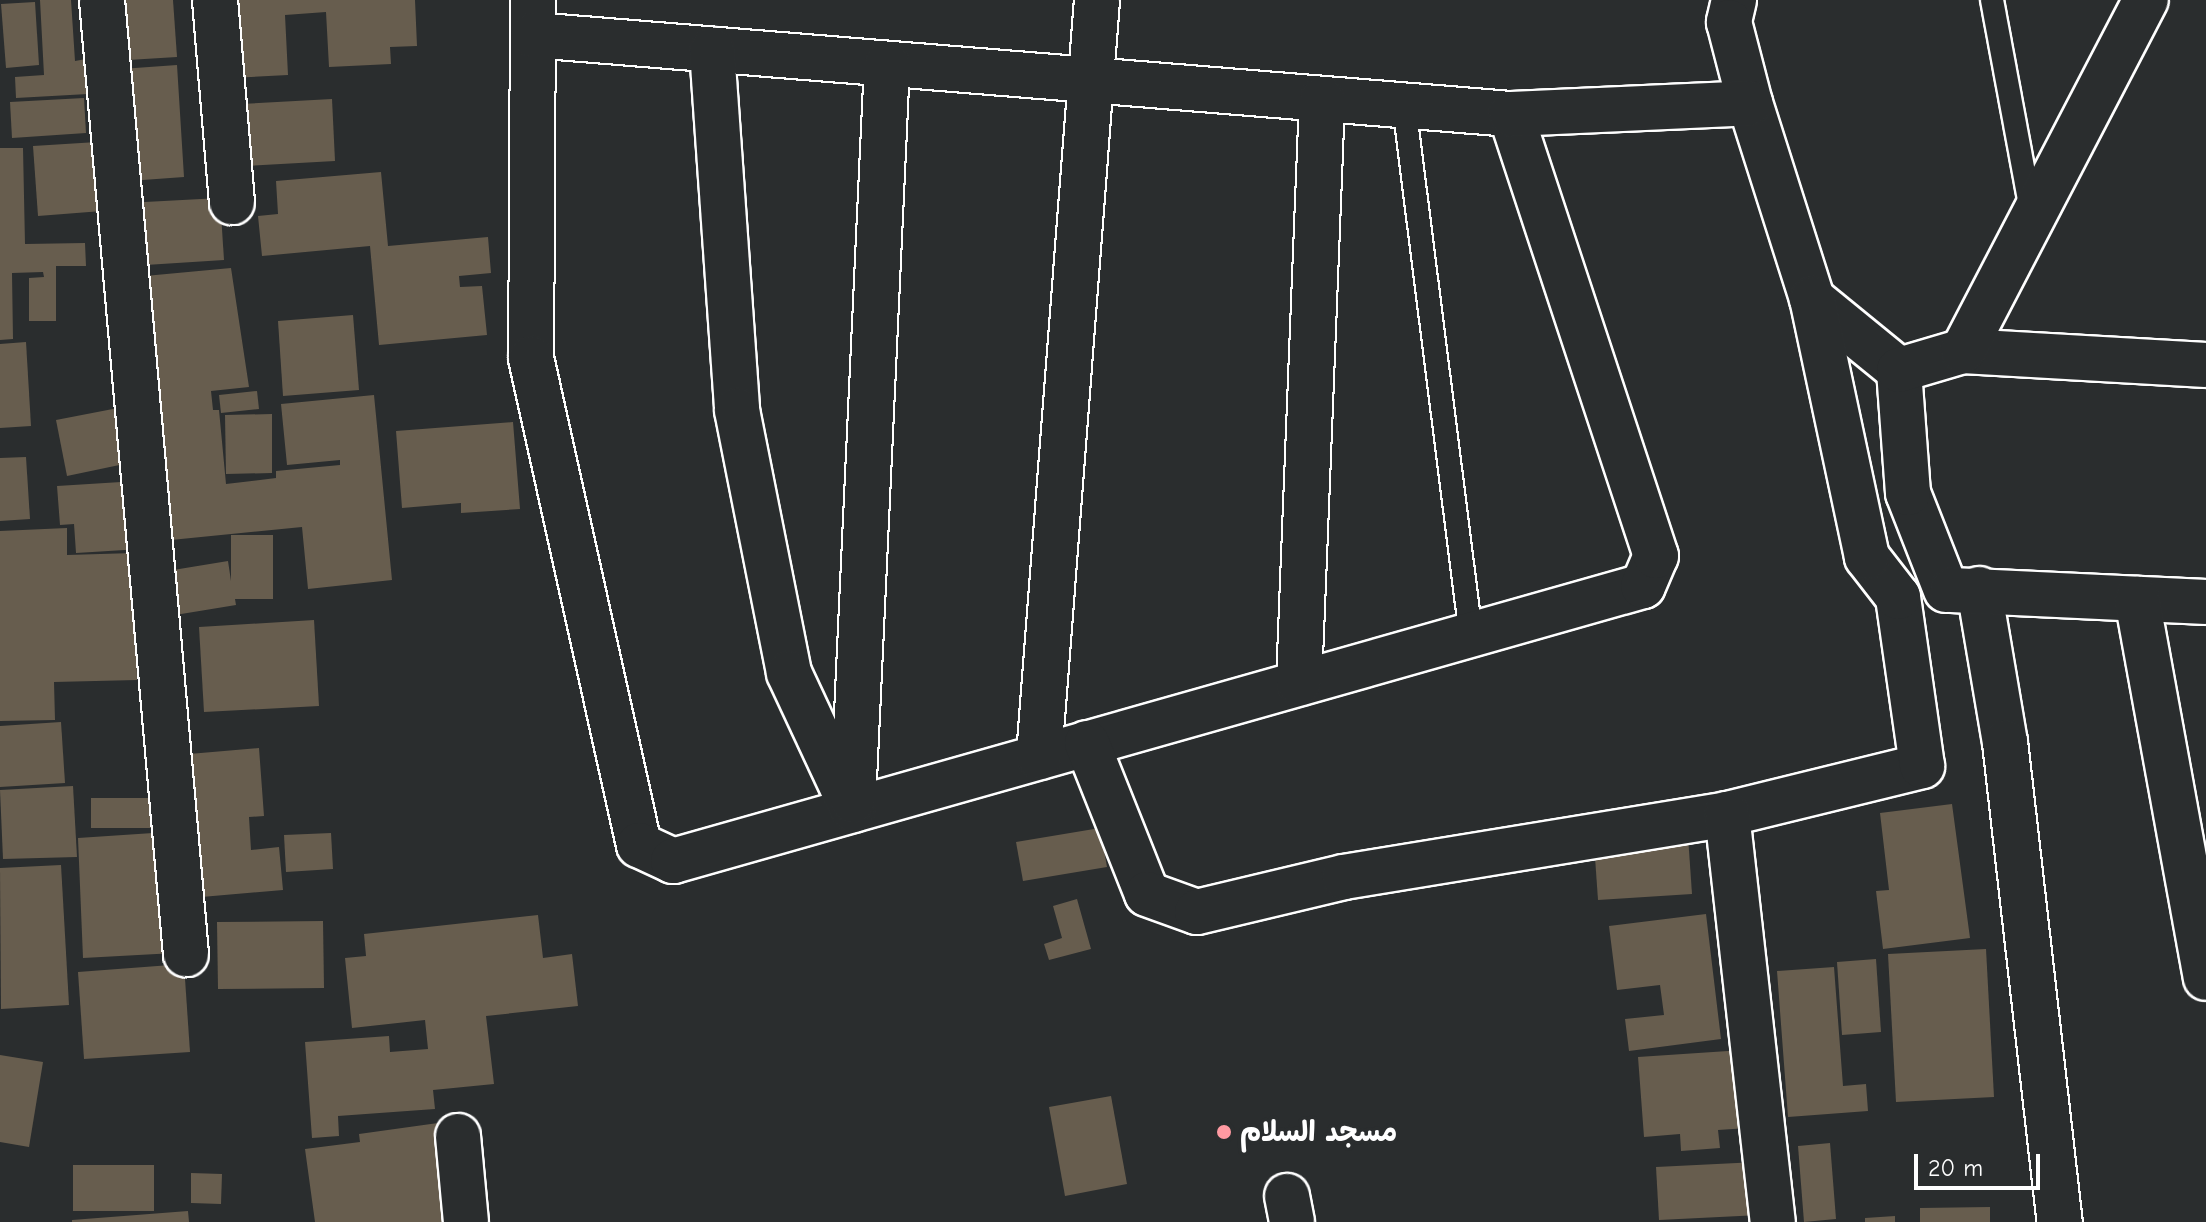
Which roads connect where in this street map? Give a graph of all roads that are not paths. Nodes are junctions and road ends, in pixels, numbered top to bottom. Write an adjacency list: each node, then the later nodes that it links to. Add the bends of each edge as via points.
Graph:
1 (102, 0): 31 (street)
2 (215, 0): 15 (street)
3 (1097, 0): 10 (street)
4 (1734, 0): 12 (street, via 1729,22)
5 (1992, 0): 16 (lane)
6 (2146, 0): 16 (street)
7 (533, 17): 8 (street); 29 (street, via 531,358 639,845 673,861)
8 (712, 50): 9 (street); 29 (street, via 737,410 789,673)
9 (887, 64): 10 (street); 29 (street)
10 (1093, 80): 11 (street); 28 (street)
11 (1322, 99): 13 (street); 26 (street)
12 (1750, 103): 14 (street); 17 (street)
13 (1404, 105): 14 (street); 25 (lane)
14 (1511, 114): 25 (street, via 1656,556 1643,586)
15 (232, 202)
16 (2033, 222): 18 (street)
17 (1812, 299): 20 (street); 22 (street, via 1867,557)
18 (1963, 351): 19 (street); 20 (street)
19 (2206, 365)
20 (1899, 370): 21 (street, via 1908,493)
21 (1962, 589): 22 (street); 23 (street); 36 (street, via 2005,742)
22 (1898, 597): 30 (street, via 1922,766)
23 (2137, 599): 24 (street); 32 (street)
24 (2206, 602)
25 (1471, 635): 26 (street)
26 (1299, 683): 27 (street)
27 (1087, 743): 28 (street); 30 (street, via 1147,894 1197,912 1344,877)
28 (1039, 757): 29 (street)
29 (853, 810)
30 (1727, 814): 35 (street)
31 (186, 954)
32 (2206, 978)
33 (458, 1136): 34 (street)
34 (466, 1222)
35 (1773, 1222)
36 (2060, 1222)

